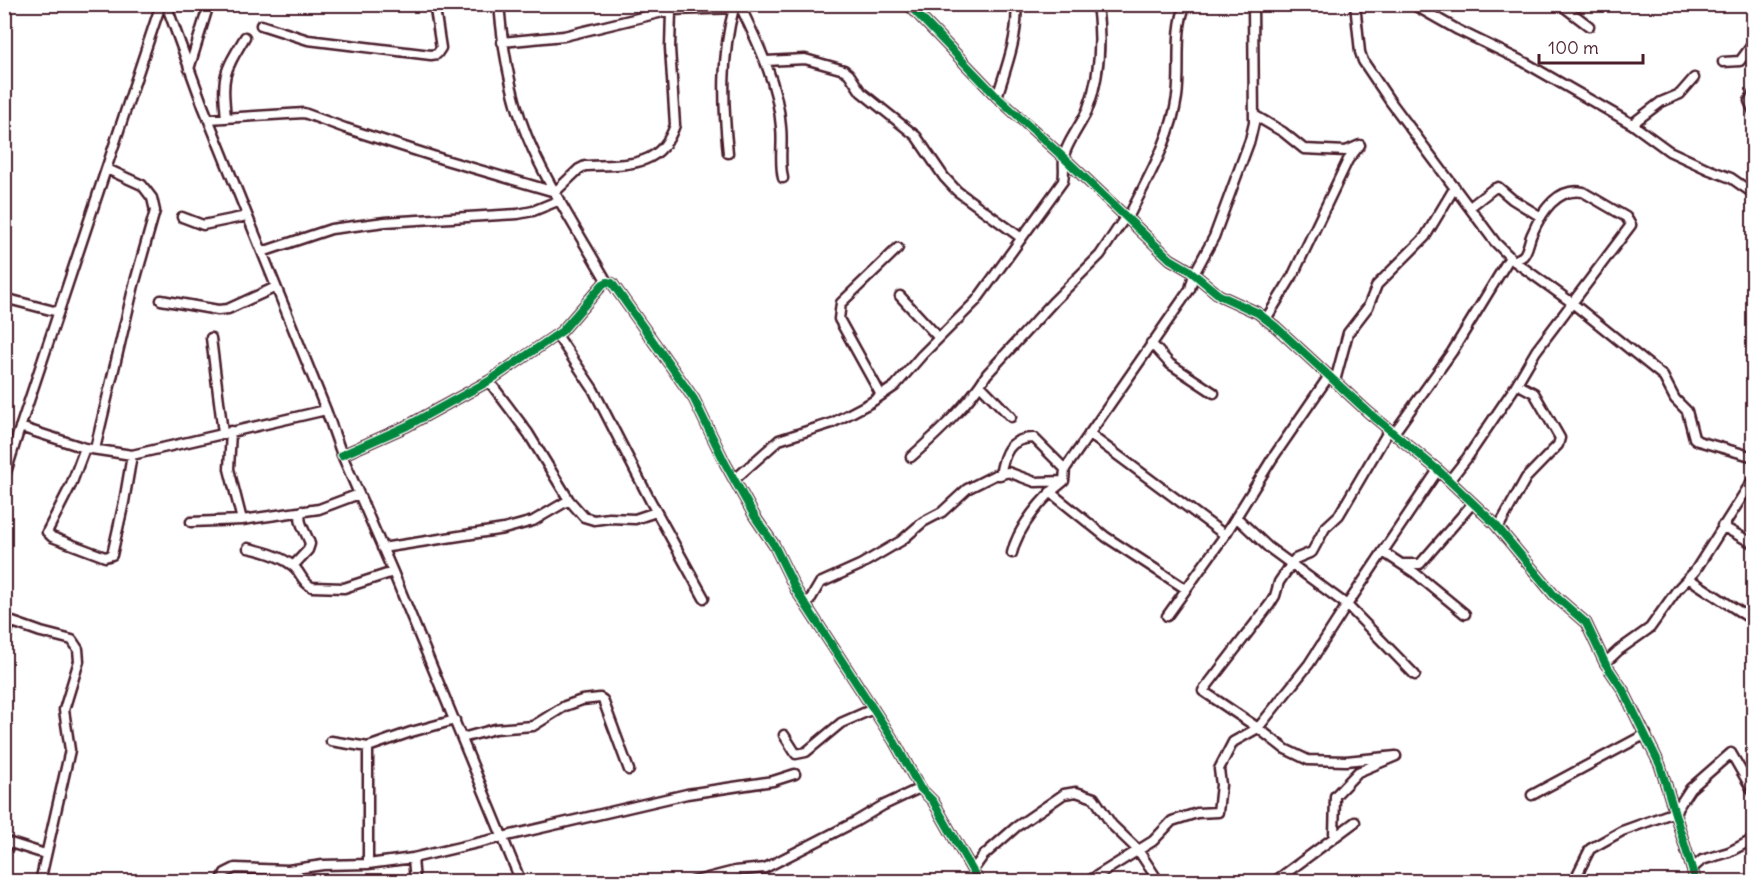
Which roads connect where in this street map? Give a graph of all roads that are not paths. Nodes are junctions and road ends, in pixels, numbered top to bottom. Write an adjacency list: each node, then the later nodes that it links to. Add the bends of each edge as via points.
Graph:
1 (164, 4): 23 (street); 34 (street)
2 (209, 4): 23 (street)
3 (432, 4): 16 (street, via 441,48 431,55 308,40)
4 (499, 4): 19 (street)
5 (752, 4): 14 (street)
6 (908, 4): 26 (street)
7 (1016, 4): 26 (street, via 1012,45)
8 (1097, 4): 33 (street, via 1100,59 1094,86 1087,112)
9 (1186, 4): 43 (street, via 1181,19 1178,95 1173,117)
10 (1253, 4): 28 (street)
11 (1355, 4): 36 (street, via 1363,61)
12 (1412, 4): 31 (street)
13 (1560, 4): 17 (street)
14 (738, 8): 15 (street); 21 (street); 32 (street, via 727,35 723,103)
15 (671, 10): 19 (street, via 556,37); 37 (street, via 675,125 671,137 656,156 641,162 585,166)
16 (261, 25)
17 (1589, 26)
18 (245, 37): 29 (street, via 226,68)
19 (502, 42): 37 (street, via 513,95 532,149)
20 (1754, 42): 22 (street, via 1740,61)
21 (766, 61): 35 (street, via 782,128); 45 (street, via 805,60 844,70 861,92 916,136 957,191)
22 (1723, 62)
23 (189, 70): 30 (street)
24 (1694, 78): 31 (street, via 1680,94 1661,102)
25 (1754, 93): 27 (street, via 1749,101)
26 (997, 97): 33 (street)
27 (1754, 112)
28 (1254, 115): 49 (street, via 1250,140 1214,237); 57 (street, via 1304,149 1346,151 1360,145 1348,160 1293,274)
29 (226, 118): 30 (street); 37 (street, via 304,112)
30 (209, 120): 41 (street)
31 (1632, 124): 38 (street, via 1669,151 1731,178)
32 (728, 153)
33 (1063, 157): 43 (street); 45 (street, via 1063,181)
34 (106, 169): 56 (street); 75 (street, via 142,185 152,198 155,211)
35 (783, 178)
36 (1455, 187): 40 (street); 62 (street, via 1425,237 1377,285 1368,307 1348,333)
37 (555, 192): 39 (street)
38 (1754, 194)
39 (560, 200): 47 (street, via 518,214 331,229); 50 (street)
40 (1470, 207): 44 (street, via 1498,188); 48 (street)
41 (247, 216): 42 (street, via 203,225); 47 (street)
42 (182, 217)
43 (1127, 217): 49 (street, via 1170,259); 65 (street, via 1100,255)
44 (1541, 217): 48 (street, via 1525,252); 55 (street, via 1556,197 1577,191 1626,216 1631,225)
45 (1020, 237): 60 (street, via 976,301)
46 (898, 248): 67 (street, via 841,303 838,319)
47 (262, 252): 51 (street)
48 (1512, 259): 55 (street); 72 (street, via 1452,352)
49 (1194, 274): 57 (street, via 1219,295); 61 (street, via 1190,289)
50 (607, 282): 58 (street); 85 (street, via 612,283 694,399)
51 (276, 288): 54 (street, via 228,309); 68 (street)
52 (900, 296): 60 (street)
53 (4, 298): 56 (street)
54 (161, 300)
55 (1573, 304): 64 (street, via 1536,351); 79 (street, via 1663,376 1675,399 1687,411 1694,438)
56 (58, 312): 70 (street)
57 (1266, 319): 62 (street)
58 (557, 335): 63 (street); 93 (street, via 593,389)
59 (211, 338): 71 (street)
60 (939, 338): 67 (street, via 902,380)
61 (1151, 343): 66 (street, via 1170,364); 73 (street)
62 (1332, 378): 72 (street); 94 (street, via 1272,459)
63 (489, 381): 77 (street, via 417,421); 90 (street, via 528,433)
64 (1517, 384): 87 (street); 98 (street, via 1534,393 1560,438 1558,445 1526,478)
65 (980, 385): 69 (street); 78 (street)
66 (1214, 393)
67 (881, 395): 85 (street, via 832,423 779,440)
68 (326, 410): 71 (street); 77 (street)
69 (1011, 417)
70 (20, 427): 74 (street); 84 (street)
71 (227, 432): 76 (street); 95 (street, via 229,469)
72 (1392, 432): 81 (street); 105 (street, via 1339,515 1324,528 1315,549)
73 (1089, 434): 80 (street); 99 (street)
74 (85, 448): 75 (street); 76 (street, via 47,532 105,557 112,555)
75 (95, 450): 76 (street)
76 (132, 455)
77 (342, 455): 89 (street)
78 (911, 457)
79 (1754, 457)
80 (1065, 469): 82 (street, via 1034,438 1021,438 1004,457); 86 (street)
81 (1438, 470): 87 (street); 103 (street)
82 (1000, 475): 86 (street, via 1008,472 1035,482); 112 (street, via 967,489 901,541 820,583)
83 (1754, 478): 97 (street)
84 (4, 479)
85 (734, 480): 112 (street)
86 (1064, 481): 88 (street)
87 (1449, 481): 91 (street)
88 (1050, 492): 104 (street, via 1016,538); 110 (street, via 1106,537)
89 (359, 494): 92 (street, via 329,507); 102 (street)
90 (569, 500): 93 (street, via 584,517 594,520 635,519); 102 (street, via 533,520 504,529)
91 (1472, 504): 98 (street); 106 (street, via 1420,564)
92 (302, 511): 95 (street); 107 (street, via 300,521 310,544)
93 (656, 512): 111 (street)
94 (1236, 517): 99 (street); 105 (street)
95 (242, 520): 96 (street)
96 (192, 522)
97 (1722, 526): 100 (street); 109 (street)
98 (1498, 528): 119 (street, via 1554,595 1586,623)
99 (1226, 535): 110 (street)
100 (1754, 544)
101 (248, 548): 107 (street)
102 (382, 548): 108 (street)
103 (1383, 552): 106 (street); 113 (street)
104 (1012, 553)
105 (1292, 564): 113 (street); 123 (street, via 1270,604 1203,691)
106 (1402, 564): 114 (street)
107 (293, 566): 108 (street, via 308,585 337,589)
108 (393, 572): 122 (street)
109 (1688, 578): 117 (street); 119 (street, via 1650,628)
110 (1186, 589): 115 (street)
111 (704, 598)
112 (807, 605): 121 (street)
113 (1347, 605): 120 (street); 123 (street, via 1310,664)
114 (1466, 614)
115 (1167, 616)
116 (7, 620): 118 (street); 141 (street, via 72,640 78,650 79,661 64,710 70,750)
117 (1754, 621)
118 (4, 642)
119 (1605, 663): 124 (street)
120 (1415, 675)
121 (873, 709): 125 (street, via 841,723 800,754 796,754); 131 (street)
122 (455, 720): 126 (street); 128 (street)
123 (1258, 728): 136 (street, via 1285,749 1308,760 1396,756 1358,772 1335,796); 140 (street, via 1233,742 1219,769 1218,812 1197,813 1173,821)
124 (1646, 734): 133 (street); 134 (street)
125 (784, 735)
126 (462, 738): 129 (street, via 495,729 533,726 565,706 600,698); 137 (street)
127 (332, 741): 128 (street)
128 (368, 747): 143 (street)
129 (629, 770)
130 (795, 774): 137 (street, via 687,794)
131 (920, 788): 145 (street, via 933,801); 151 (street, via 765,868)
132 (1754, 793): 134 (street, via 1731,753 1690,789)
133 (1532, 795)
134 (1675, 812): 144 (street); 146 (street, via 1622,831 1590,849)
135 (1355, 822): 136 (street)
136 (1334, 836): 155 (street)
137 (502, 839): 142 (street); 150 (street)
138 (1754, 839): 144 (street)
139 (4, 841): 141 (street)
140 (1138, 850): 145 (street, via 1112,825 1094,798 1076,792 1064,794 1016,827 983,856); 153 (street); 154 (street)
141 (45, 854): 147 (street)
142 (413, 858): 143 (street); 149 (street)
143 (368, 864): 148 (street, via 288,870 235,868 225,873)
144 (1693, 868): 156 (street)
145 (974, 870): 152 (street)
146 (1578, 873)
147 (40, 882)
148 (221, 882)
149 (415, 882)
150 (521, 882)
151 (692, 882)
152 (980, 882)
153 (1087, 882)
154 (1159, 882)
155 (1274, 882)
156 (1696, 882)

